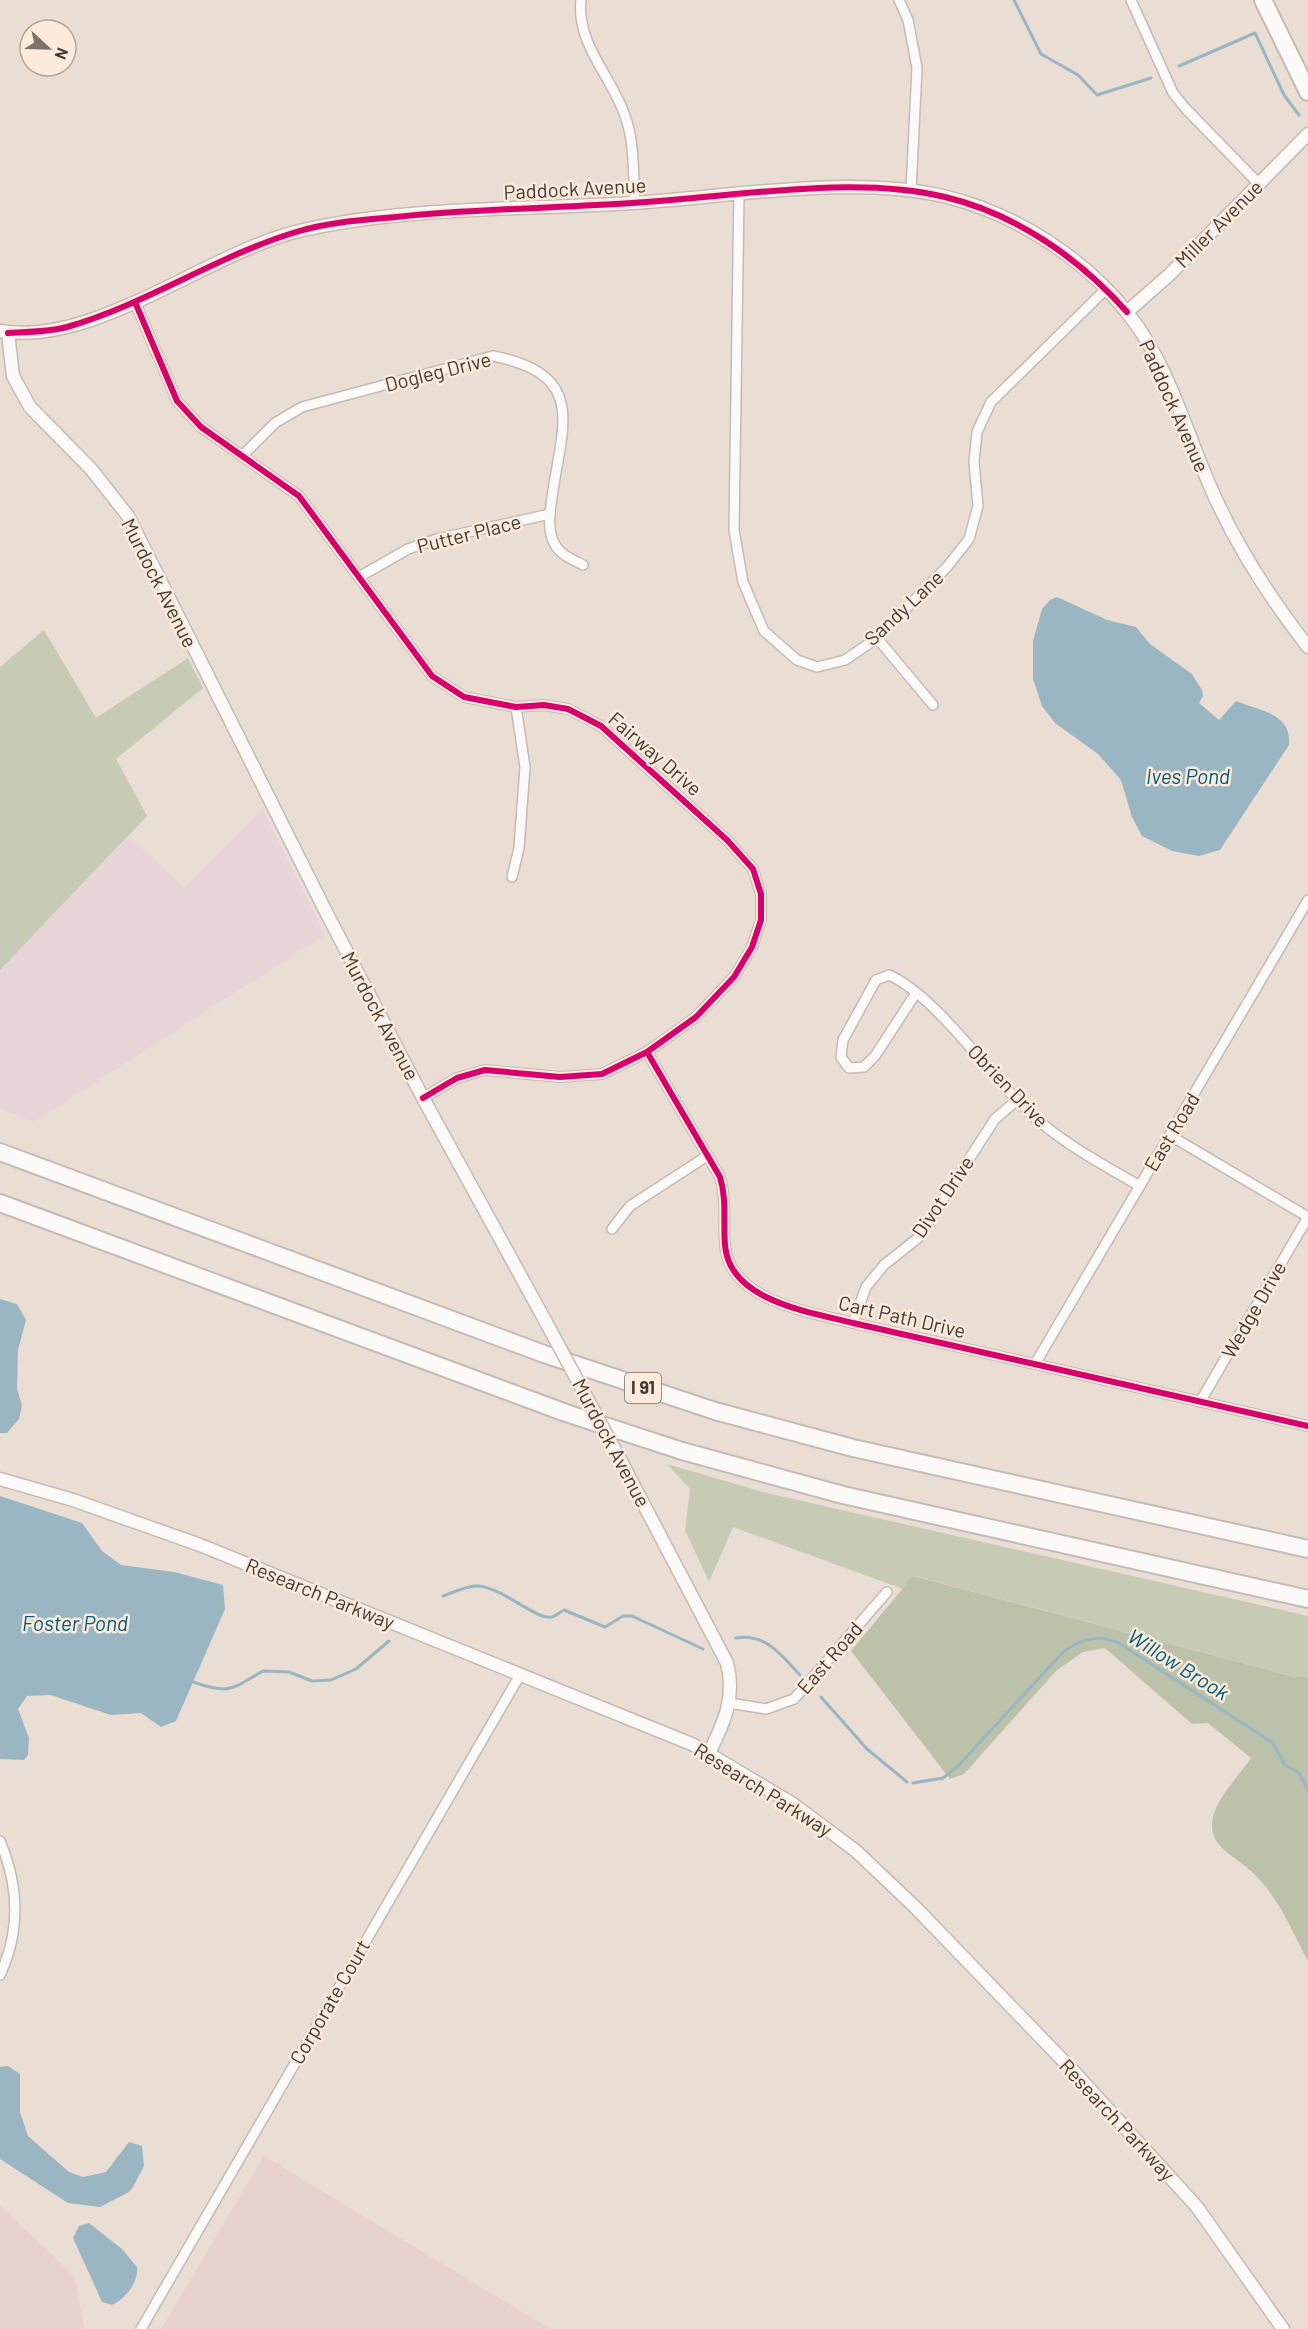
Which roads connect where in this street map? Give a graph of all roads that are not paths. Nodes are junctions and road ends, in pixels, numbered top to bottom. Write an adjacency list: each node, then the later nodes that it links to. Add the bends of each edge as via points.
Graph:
1 (581, 0): 10 (street, via 585,32 594,58 626,117 632,143)
2 (899, 0): 8 (street, via 908,20 917,68)
3 (1131, 0): 7 (street, via 1173,93)
4 (1263, 0): 5 (highway)
5 (1308, 92)
6 (1308, 134): 7 (main road, Miller Avenue)
7 (1259, 184): 13 (main road, Miller Avenue)
8 (911, 190): 9 (main road, Paddock Avenue, via 839,188); 11 (main road, Paddock Avenue, via 970,204 1013,222 1061,252)
9 (739, 194): 10 (main road, Paddock Avenue); 19 (street, Sandy Lane, via 734,530 743,582 764,631 797,660 817,667 845,660)
10 (635, 203): 12 (main road, Paddock Avenue, via 423,214 319,227 244,250)
11 (1106, 289): 13 (main road, Paddock Avenue); 19 (street, Sandy Lane, via 991,402 977,432 978,506 969,539)
12 (135, 302): 14 (main road, Paddock Avenue, via 65,327); 15 (street, Fairway Drive, via 177,400 201,427)
13 (1127, 312): 20 (main road, Paddock Avenue, via 1158,364 1237,542)
14 (4, 332): 27 (main road, Murdock Avenue, via 13,376 30,407 90,469 128,516 314,890)
15 (243, 455): 16 (street, Dogleg Drive, via 275,423 302,407 493,356 522,362 544,375 560,395 565,419); 18 (street, Fairway Drive, via 299,496)
16 (550, 514): 17 (street, Dogleg Drive, via 554,543 563,554); 18 (street, Putter Place, via 436,539 408,549)
17 (583, 565)
18 (359, 577): 22 (street, Fairway Drive, via 432,676 464,697)
19 (877, 638): 21 (street)
20 (1308, 647)
21 (933, 705)
22 (516, 707): 23 (street, via 525,767); 26 (street, Fairway Drive, via 544,705 568,709 601,726 727,840 753,869 761,894 761,920 752,947 734,976 696,1017)
23 (513, 877)
24 (1308, 900): 29 (street, East Road)
25 (916, 993): 25 (street, Obrien Drive, via 889,975 876,980 843,1040 841,1057 849,1068 864,1067 875,1056); 28 (street, Obrien Drive)
26 (647, 1052): 27 (street, Fairway Drive, via 602,1074 560,1077 485,1070 457,1077); 31 (street, Cart Path Drive)
27 (423, 1098): 45 (main road, Murdock Avenue, bridge, via 721,1649 730,1681)
28 (1017, 1100): 32 (street, Obrien Drive, via 1072,1147); 36 (street, Divot Drive, via 995,1119 918,1238 884,1264 866,1287)
29 (1170, 1136): 32 (street, East Road); 34 (street)
30 (0, 1152): 41 (highway, I 91, via 544,1354 715,1411 854,1448)
31 (707, 1156): 35 (street, via 630,1206); 36 (street, Cart Path Drive, via 726,1196 725,1246 730,1268 747,1286 779,1304)
32 (1140, 1186): 37 (street, East Road)
33 (0, 1203): 43 (highway, I 91, via 566,1413 682,1451 824,1490)
34 (1308, 1217): 38 (street, Wedge Drive)
35 (612, 1229)
36 (853, 1323): 37 (street, Cart Path Drive)
37 (1035, 1364): 38 (street, Cart Path Drive)
38 (1200, 1402): 39 (street, Cart Path Drive)
39 (1308, 1426)
40 (0, 1479): 44 (main road, Research Parkway, via 141,1523)
41 (1308, 1549)
42 (887, 1592): 45 (street, East Road, via 794,1699 766,1709)
43 (1308, 1599)
44 (520, 1675): 46 (main road, Research Parkway); 49 (street, Corporate Court)
45 (729, 1703): 46 (main road, Murdock Avenue)
46 (709, 1753): 50 (main road, Research Parkway, via 794,1804 841,1839 916,1908 1197,2207)
47 (0, 1841): 48 (street, via 10,1864 15,1923)
48 (0, 1975)
49 (141, 2329)
50 (1283, 2329)

